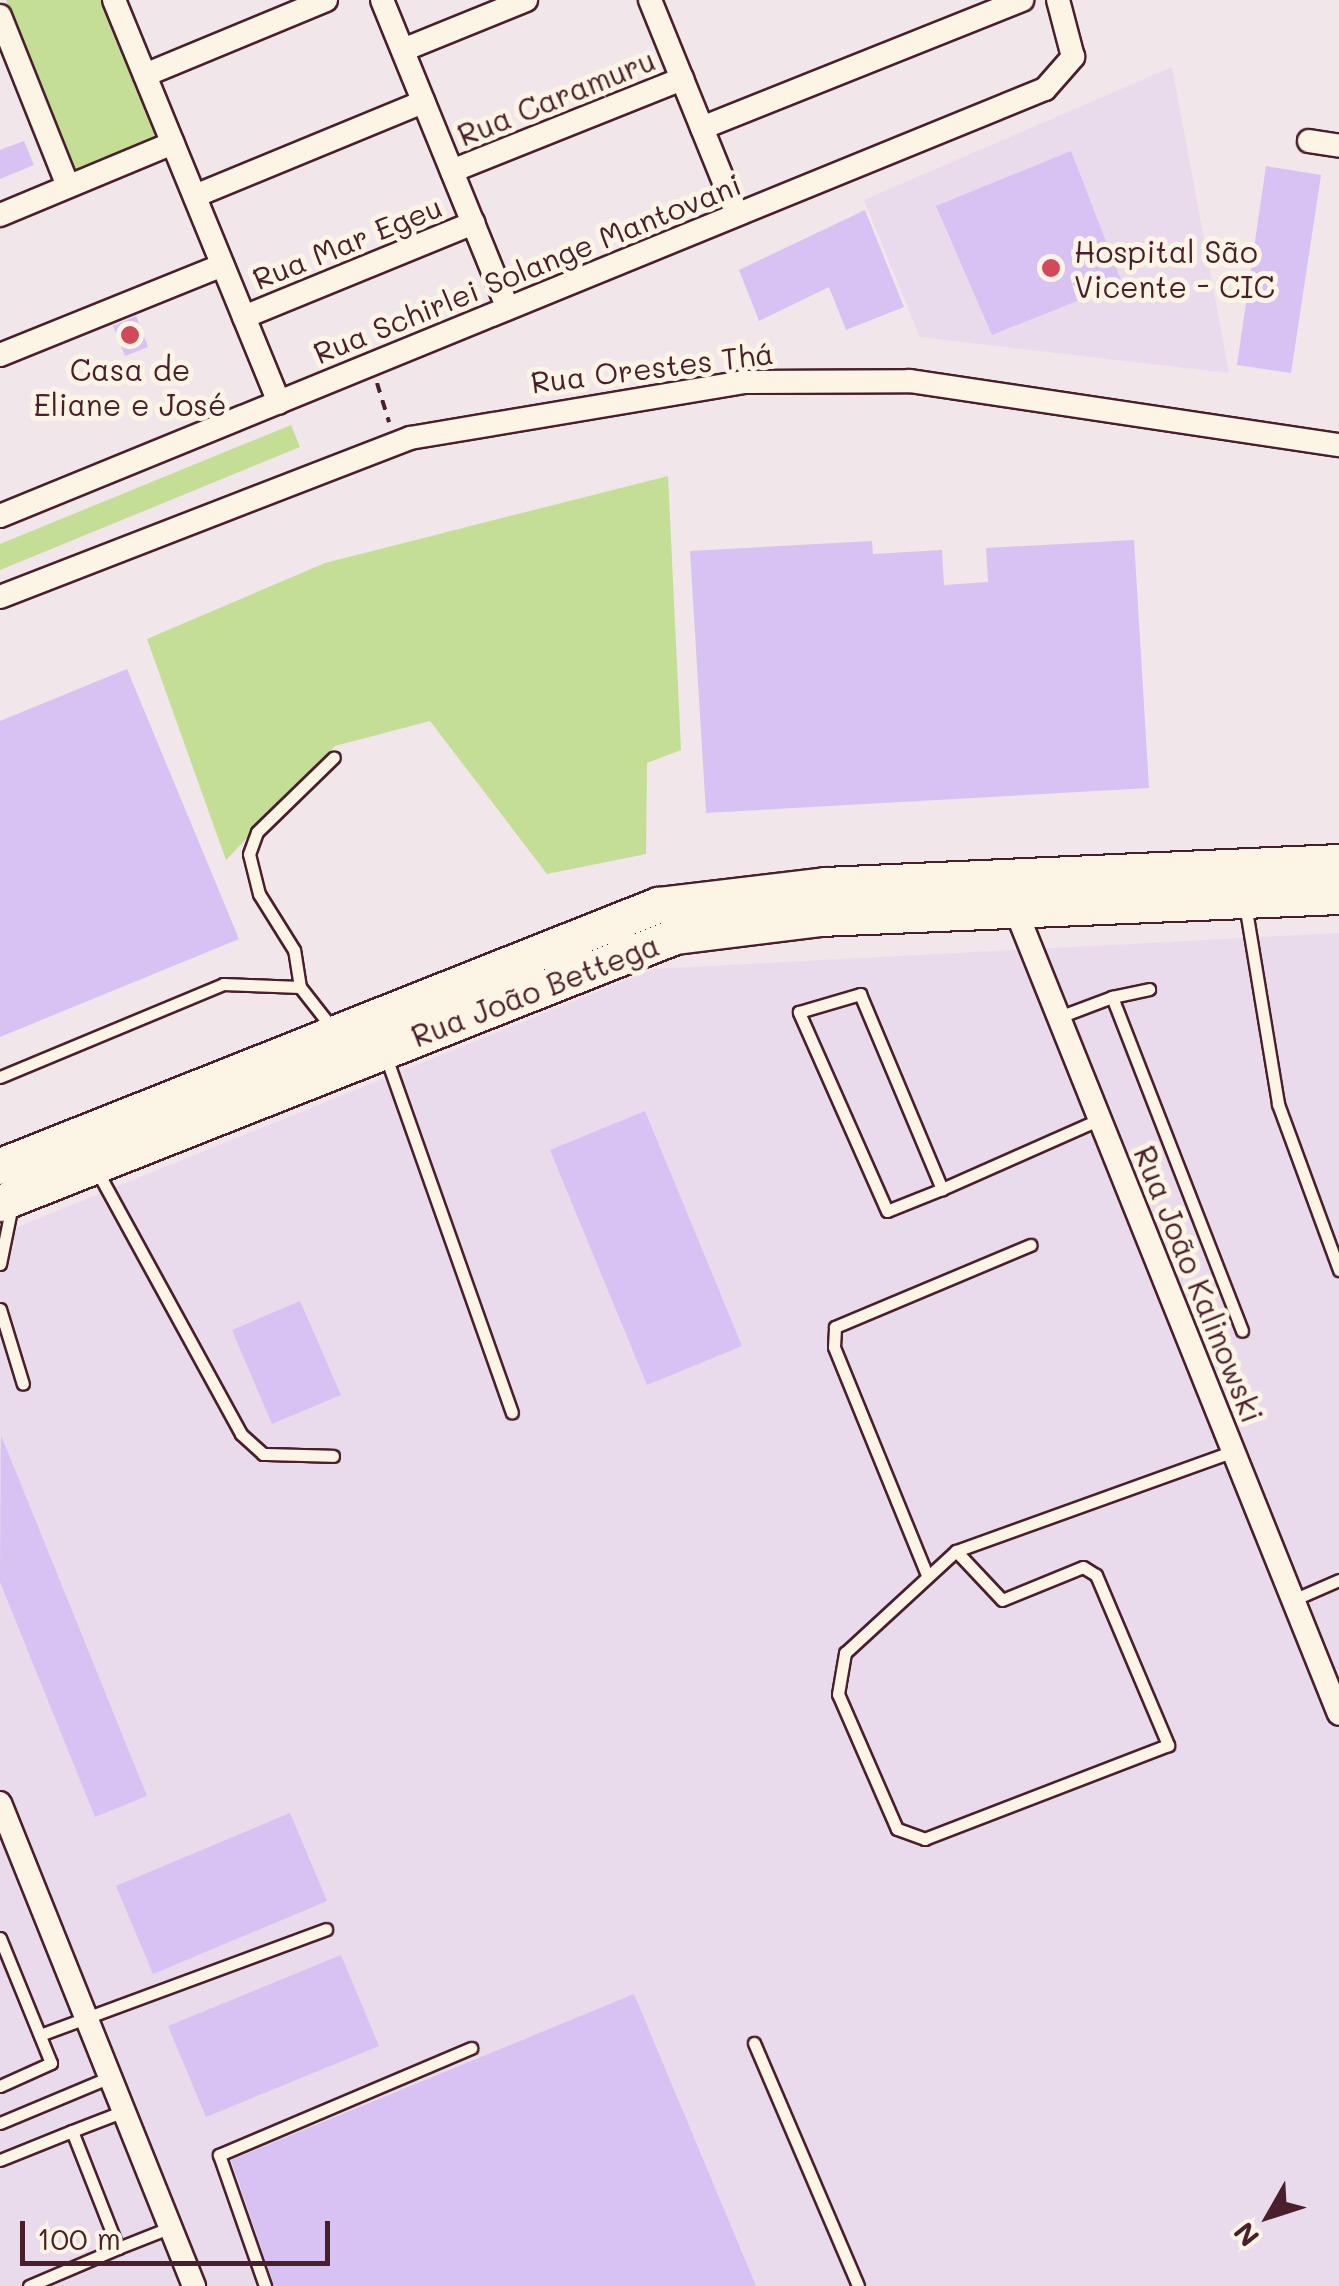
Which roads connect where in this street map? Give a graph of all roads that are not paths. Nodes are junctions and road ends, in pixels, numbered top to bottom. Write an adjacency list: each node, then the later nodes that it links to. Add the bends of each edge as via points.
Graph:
1 (114, 0): 11 (street)
2 (326, 0): 11 (street)
3 (382, 0): 9 (street)
4 (526, 0): 9 (street)
5 (1022, 0): 14 (street)
6 (1058, 0): 22 (street, Rua Schirlei Solange Mantovani, via 1071,67 1045,89)
7 (654, 1): 12 (street)
8 (0, 16): 10 (street)
9 (402, 50): 13 (street)
10 (10, 72): 19 (street)
11 (145, 75): 16 (street)
12 (682, 79): 14 (street); 18 (street, Rua Caramuru)
13 (423, 102): 18 (street); 20 (street)
14 (702, 128): 22 (street)
15 (1309, 141): 17 (street)
16 (173, 143): 19 (street); 20 (street)
17 (1339, 146)
18 (452, 171): 23 (street)
19 (68, 186): 21 (street)
20 (195, 196): 24 (street)
21 (0, 214)
22 (737, 214): 25 (street, Rua Schirlei Solange Mantovani)
23 (473, 223): 25 (street); 26 (street, Rua Mar Egeu)
24 (223, 265): 26 (street); 27 (street)
25 (508, 308): 28 (street, Rua Schirlei Solange Mantovani)
26 (244, 316): 28 (street)
27 (0, 355)
28 (279, 402): 30 (street, Rua Schirlei Solange Mantovani)
29 (1339, 446): 31 (street, Rua Orestes Thá, via 910,382 746,382 410,438)
30 (0, 516)
31 (0, 597)
32 (334, 757): 38 (lane, via 257,832 248,854 259,894 294,950)
33 (1339, 862): 34 (main road, Rua João Bettega)
34 (1002, 877): 37 (street, Rua João Kalinowski); 42 (main road, Rua João Bettega, via 774,888 658,906)
35 (1339, 896): 36 (main road, Rua João Bettega)
36 (1244, 900): 37 (main road, Rua João Bettega); 51 (lane, via 1278,1104)
37 (1016, 910): 41 (street, Rua João Kalinowski); 43 (main road, Rua João Bettega, via 675,936)
38 (300, 987): 42 (lane); 44 (lane, via 223,984)
39 (1149, 989): 40 (lane)
40 (1112, 997): 41 (lane); 53 (lane)
41 (1058, 1017): 45 (street, Rua João Kalinowski)
42 (335, 1032): 47 (main road, Rua João Bettega)
43 (383, 1048): 46 (main road, Rua João Bettega); 55 (lane)
44 (0, 1077)
45 (1100, 1119): 48 (lane); 56 (street, Rua João Kalinowski)
46 (94, 1165): 47 (main road, Rua João Bettega); 57 (lane, via 241,1434 263,1454)
47 (5, 1189): 50 (lane)
48 (942, 1189): 48 (lane, via 886,1211 799,1012 860,994)
49 (1030, 1245): 59 (lane, via 836,1328 834,1347)
50 (0, 1264)
51 (1339, 1270)
52 (0, 1309): 54 (lane)
53 (1242, 1331)
54 (24, 1384)
55 (512, 1412)
56 (1234, 1452): 58 (lane); 61 (street, Rua João Kalinowski)
57 (333, 1456)
58 (956, 1550): 59 (lane); 59 (lane, via 1002,1600 1083,1566 1096,1576 1168,1745 926,1839 897,1830 838,1694 845,1653)
59 (927, 1575)
60 (1339, 1580): 61 (lane)
61 (1293, 1600): 62 (street, Rua João Kalinowski)
62 (1339, 1714)
63 (0, 1804): 66 (street)
64 (326, 1929): 66 (lane)
65 (0, 1938): 67 (lane)
66 (87, 2020): 67 (lane); 70 (street)
67 (40, 2035): 71 (lane, via 50,2065)
68 (754, 2042): 81 (lane)
69 (471, 2048): 80 (lane, via 219,2155)
70 (110, 2077): 72 (street); 73 (lane)
71 (0, 2086)
72 (124, 2110): 74 (lane); 76 (street)
73 (0, 2123)
74 (72, 2132): 75 (lane); 77 (lane)
75 (0, 2160)
76 (171, 2227): 77 (lane); 79 (street)
77 (118, 2248): 78 (lane)
78 (30, 2286)
79 (194, 2286)
80 (265, 2286)
81 (858, 2286)

